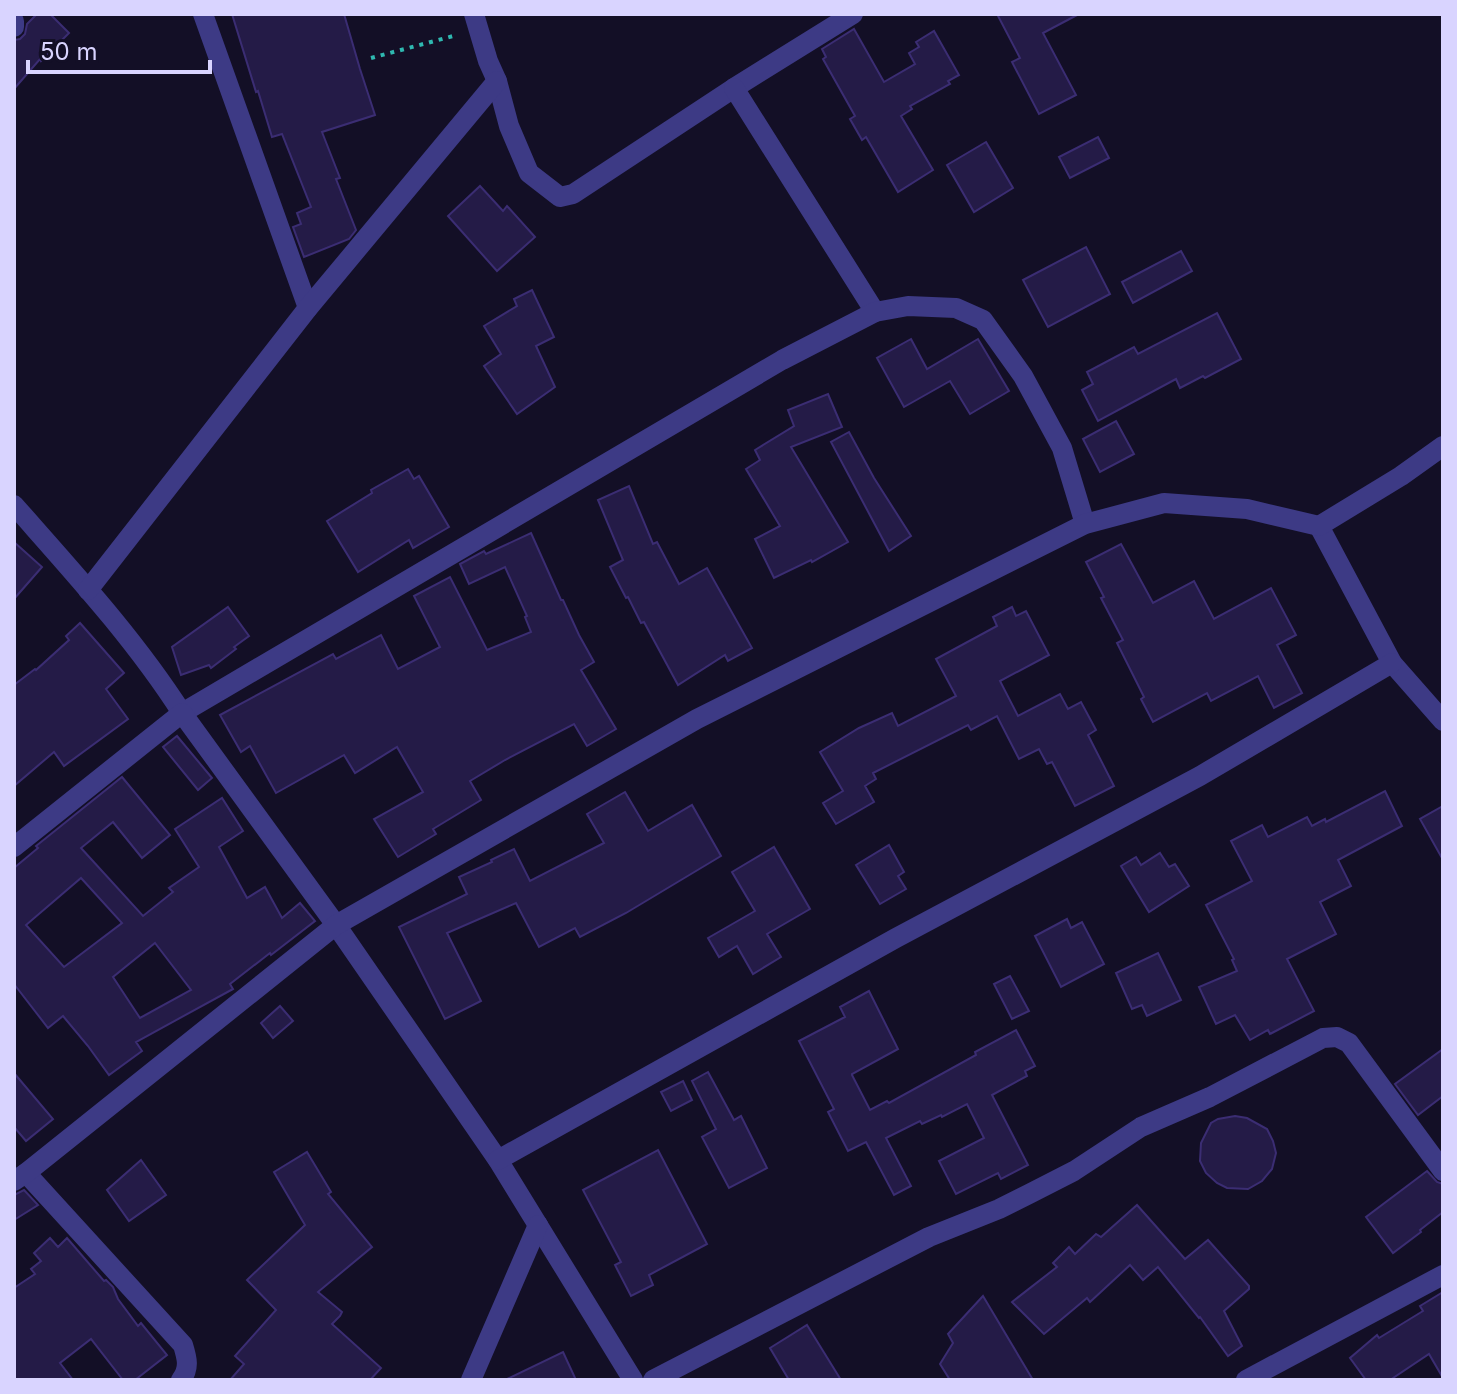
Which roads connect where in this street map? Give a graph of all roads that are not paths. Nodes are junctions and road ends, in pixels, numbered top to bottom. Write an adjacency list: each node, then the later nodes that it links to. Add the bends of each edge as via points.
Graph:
1 (203, 14): 6 (street)
2 (853, 14): 5 (street)
3 (476, 22): 4 (street)
4 (497, 81): 5 (street, via 529,173 560,197 573,194); 6 (street)
5 (734, 88): 7 (street)
6 (308, 308): 12 (street)
7 (875, 312): 10 (street, via 908,306 956,308 983,320 1023,376 1062,448); 14 (street, via 782,360)
8 (1443, 446): 11 (street)
9 (14, 505): 12 (street)
10 (1085, 524): 11 (street, via 1164,503 1247,509); 17 (street, via 697,719)
11 (1319, 526): 13 (street)
12 (88, 590): 14 (street)
13 (1392, 663): 15 (street); 18 (street, via 1200,776)
14 (182, 713): 16 (street); 17 (street)
15 (1443, 721)
16 (14, 847)
17 (336, 925): 18 (street); 20 (street)
18 (498, 1160): 21 (street)
19 (1443, 1171): 26 (street, via 1349,1043 1323,1038 1141,1127 1029,1194 929,1237)
20 (20, 1177): 23 (street, via 183,1345 188,1363)
21 (538, 1225): 24 (street); 25 (street)
22 (1443, 1275): 27 (street)
23 (181, 1380)
24 (471, 1380)
25 (633, 1380)
26 (653, 1380)
27 (1246, 1380)

